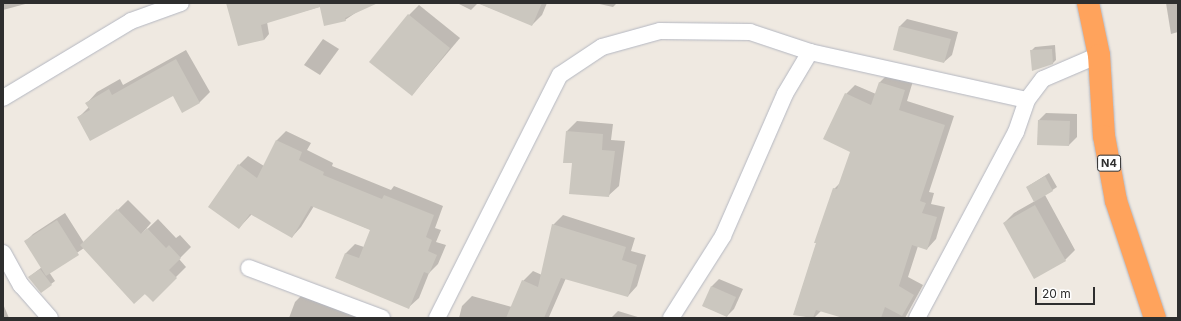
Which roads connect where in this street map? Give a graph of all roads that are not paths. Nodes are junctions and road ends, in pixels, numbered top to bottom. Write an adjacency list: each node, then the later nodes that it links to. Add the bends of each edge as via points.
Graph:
1 (181, 3): 5 (street, via 131,21)
2 (1088, 3): 4 (highway, N4)
3 (810, 52): 6 (street); 11 (street, via 750,32 660,31 602,47 560,75); 12 (street, via 785,94 723,236)
4 (1099, 54): 6 (street, via 1043,79); 14 (highway, N4, via 1104,136 1116,201)
5 (3, 98)
6 (1027, 100): 13 (street, via 1016,132)
7 (3, 253): 9 (street, via 22,285)
8 (249, 268): 10 (street)
9 (50, 318)
10 (382, 318)
11 (437, 318)
12 (671, 318)
13 (917, 318)
14 (1155, 318)

